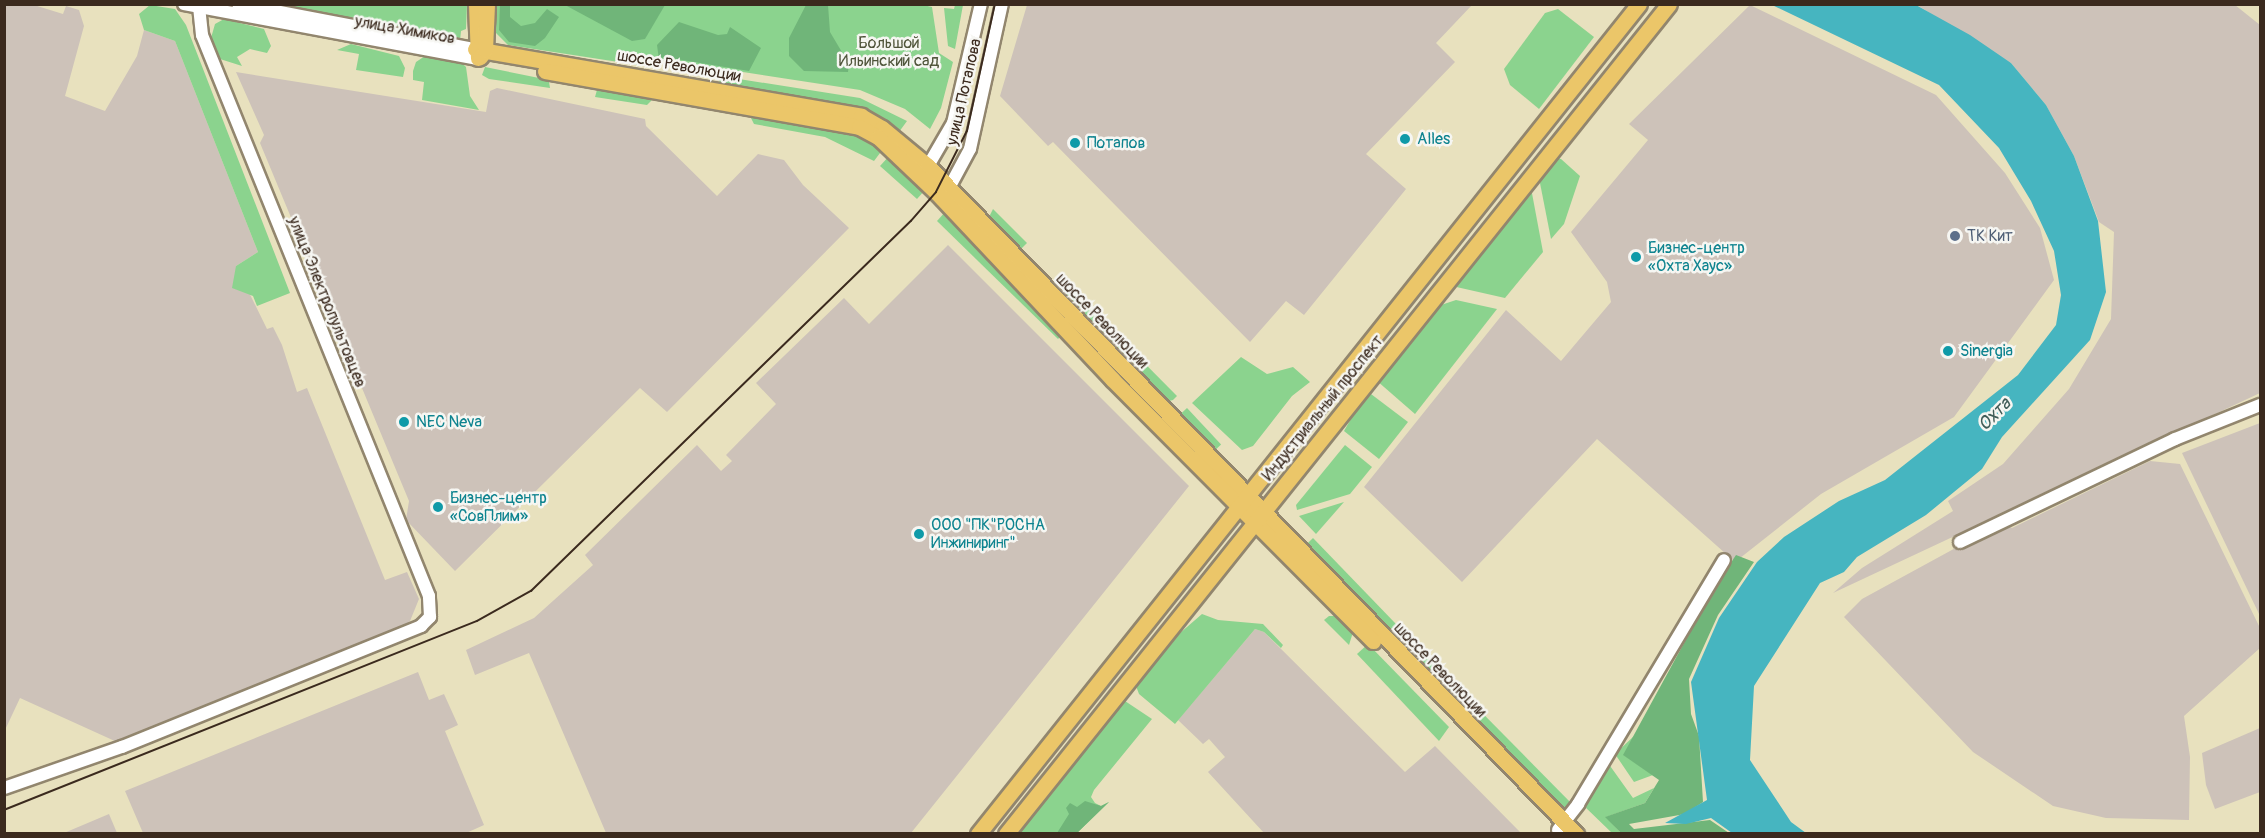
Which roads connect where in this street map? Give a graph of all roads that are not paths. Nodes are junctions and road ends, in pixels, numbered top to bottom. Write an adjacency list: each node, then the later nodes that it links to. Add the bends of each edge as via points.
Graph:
1 (184, 4): 9 (street, улица Химиков)
2 (238, 4): 10 (street, улица Химиков)
3 (476, 4): 10 (main road)
4 (487, 4): 10 (main road)
5 (981, 4): 11 (street, улица Потапова, via 953,123)
6 (1002, 4): 13 (street, улица Потапова, via 970,150)
7 (1639, 4): 15 (main road, Индустриальный проспект)
8 (1668, 4): 16 (main road, Индустриальный проспект)
9 (199, 6): 10 (street, улица Химиков); 19 (street, улица Электропультовцев, via 202,35 431,610 421,626 122,747)
10 (480, 53): 11 (main road, шоссе Революции, via 861,116); 12 (main road, шоссе Революции, via 858,127 891,147)
11 (928, 166): 12 (main road); 13 (main road, шоссе Революции)
12 (931, 187): 13 (main road); 15 (main road, шоссе Революции)
13 (949, 188): 15 (main road, шоссе Революции)
14 (2260, 405): 17 (street, via 2175,439)
15 (1243, 501): 16 (main road, шоссе Революции); 21 (main road, Индустриальный проспект)
16 (1259, 517): 20 (main road, шоссе Революции); 22 (main road, Индустриальный проспект)
17 (1960, 542)
18 (1724, 560): 20 (street)
19 (4, 788)
20 (1565, 830)
21 (978, 834)
22 (1006, 834)

